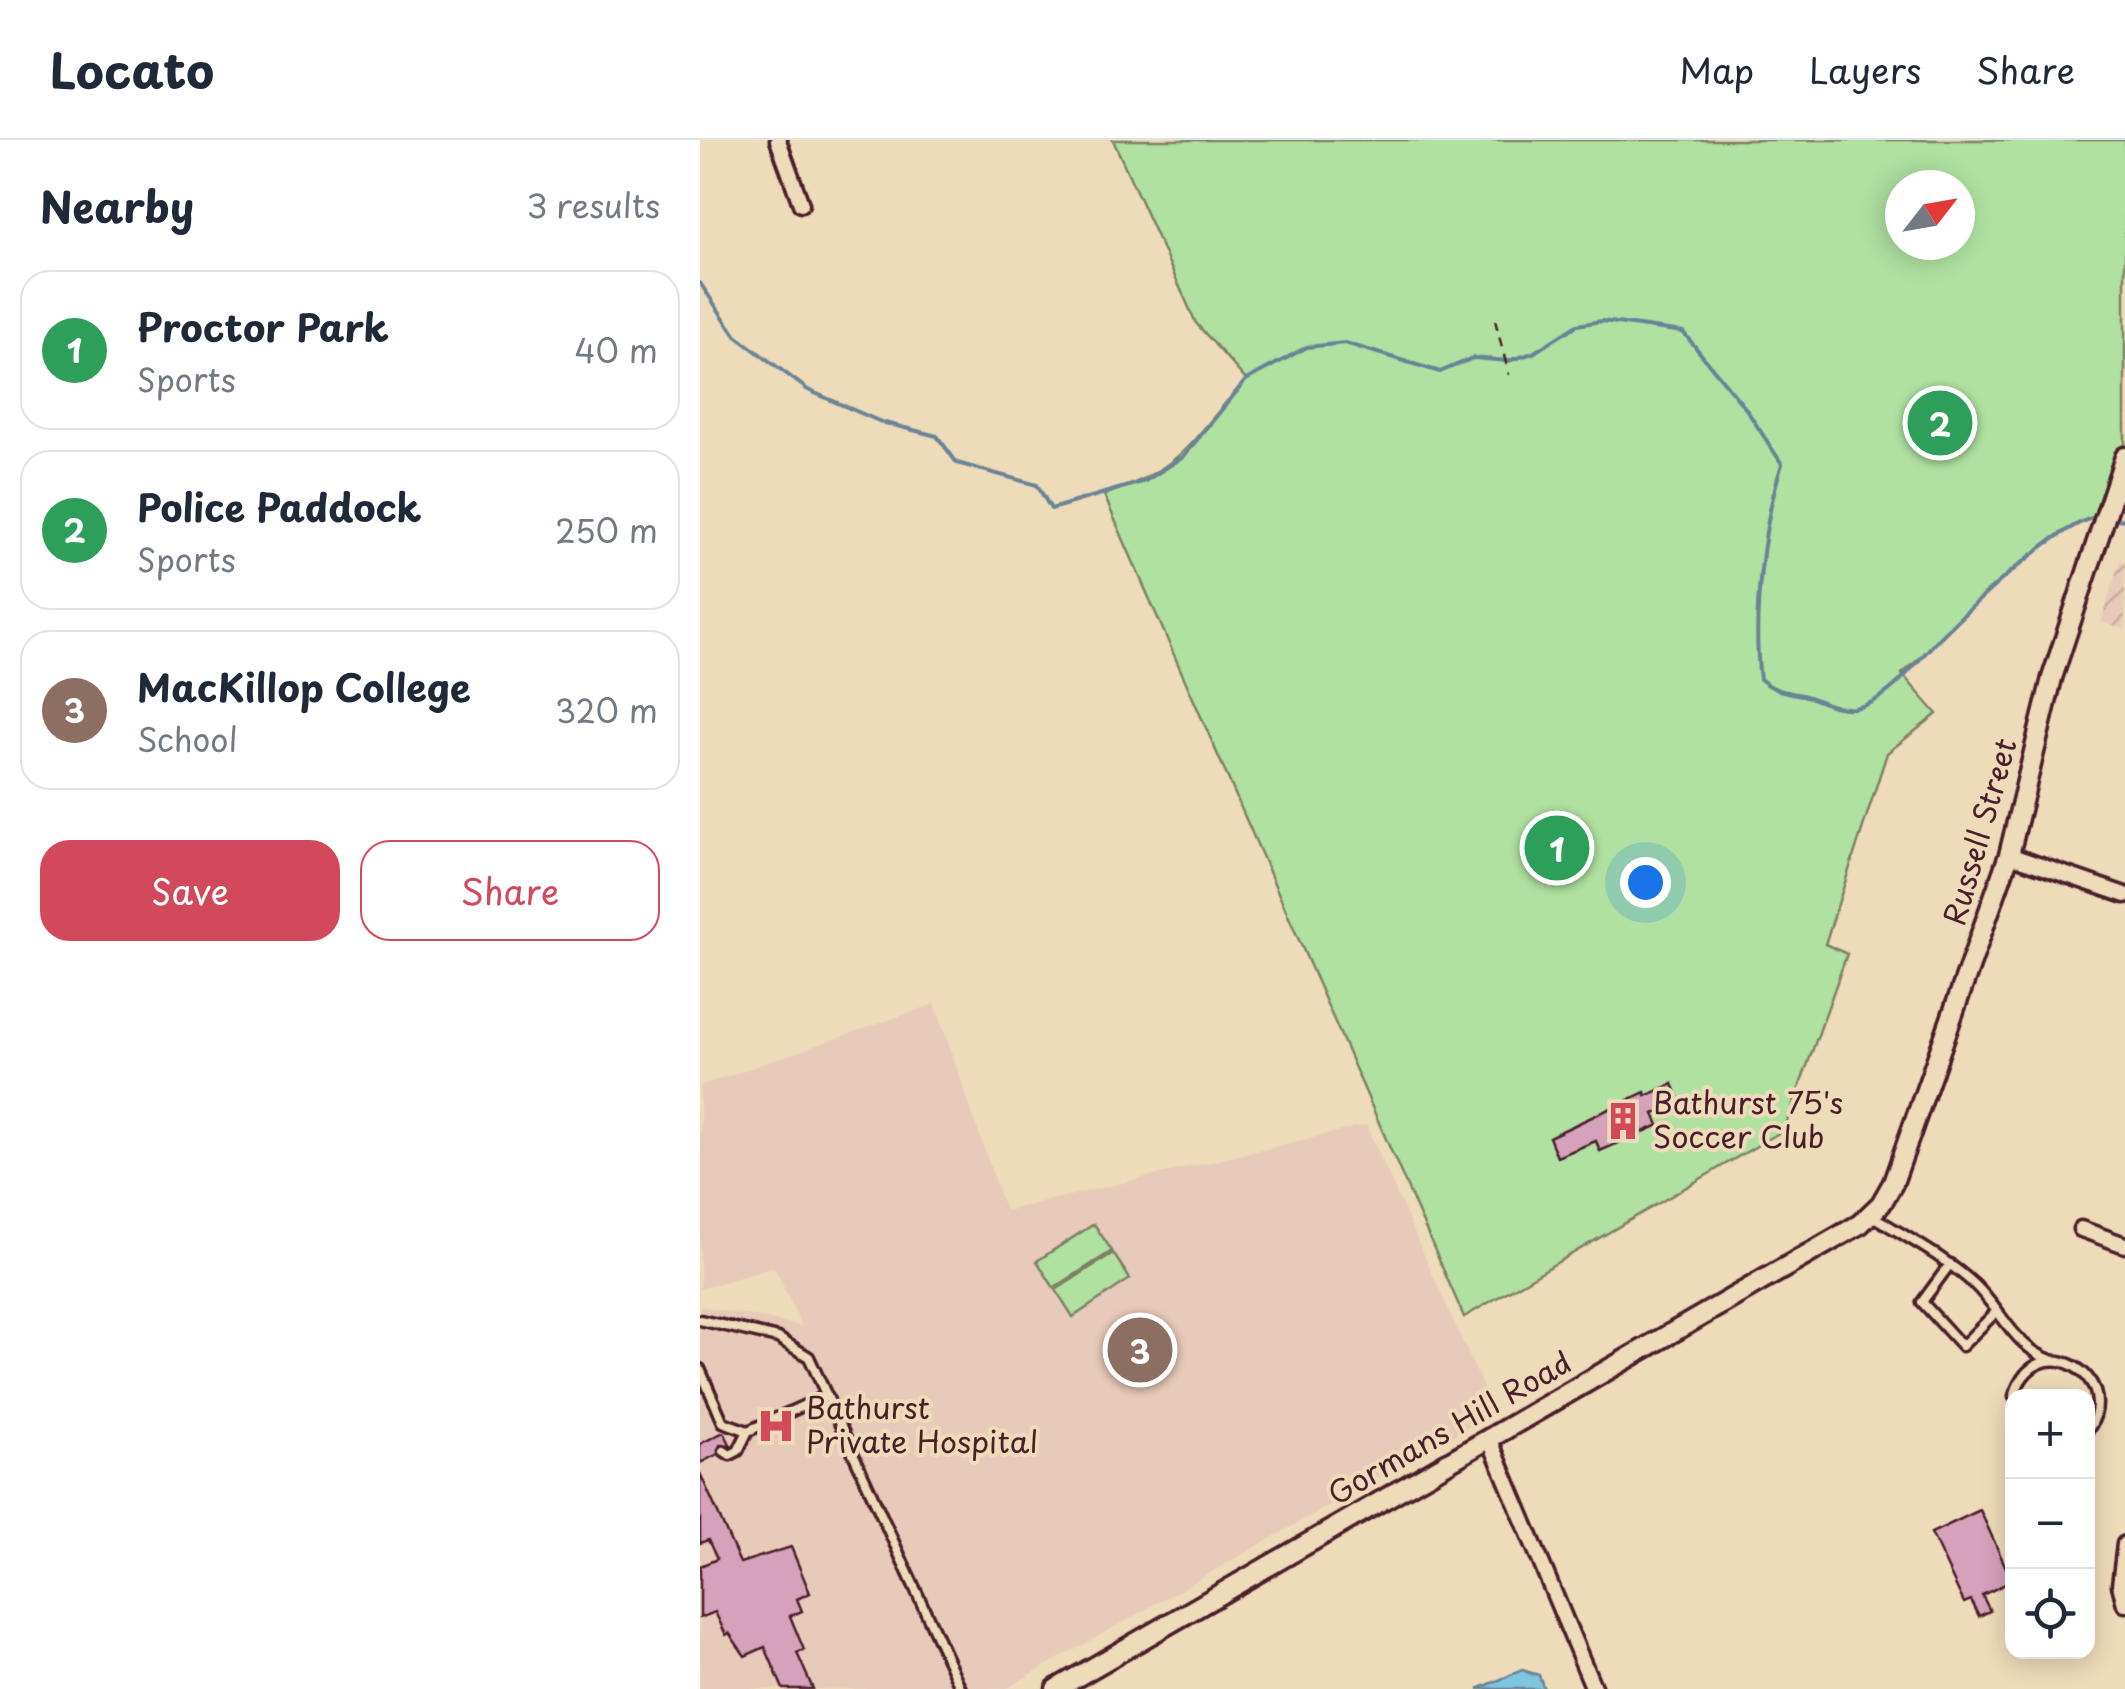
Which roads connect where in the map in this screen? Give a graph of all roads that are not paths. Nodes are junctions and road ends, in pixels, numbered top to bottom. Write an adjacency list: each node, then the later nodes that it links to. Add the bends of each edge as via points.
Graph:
1 (778, 140): 2 (street)
2 (801, 204)
3 (2125, 457): 4 (street, Russell Street, via 2052,678)
4 (2009, 854): 5 (street); 6 (street, Russell Street, via 1893,1183)
5 (2125, 894)
6 (1870, 1215): 9 (lane); 22 (street, Gormans Hill Road)
7 (2081, 1229): 8 (street)
8 (2125, 1245)
9 (1950, 1264): 10 (lane); 10 (lane, via 1922,1302 1962,1346)
10 (1997, 1311): 12 (lane)
11 (700, 1320): 17 (lane, via 795,1345)
12 (2027, 1351): 13 (lane); 15 (lane)
13 (2051, 1360): 15 (lane); 18 (lane, via 2087,1373 2098,1394)
14 (700, 1369): 19 (lane)
15 (2022, 1376): 16 (lane)
16 (2017, 1389)
17 (827, 1396): 20 (lane); 26 (lane)
18 (2095, 1417)
19 (723, 1422): 20 (lane); 21 (lane)
20 (748, 1431): 23 (lane, via 738,1451)
21 (716, 1436)
22 (1489, 1438): 27 (street, Gormans Hill Road); 28 (street)
23 (724, 1452)
24 (2125, 1544): 25 (street)
25 (2125, 1604)
26 (961, 1689)
27 (1056, 1689)
28 (1594, 1689)

